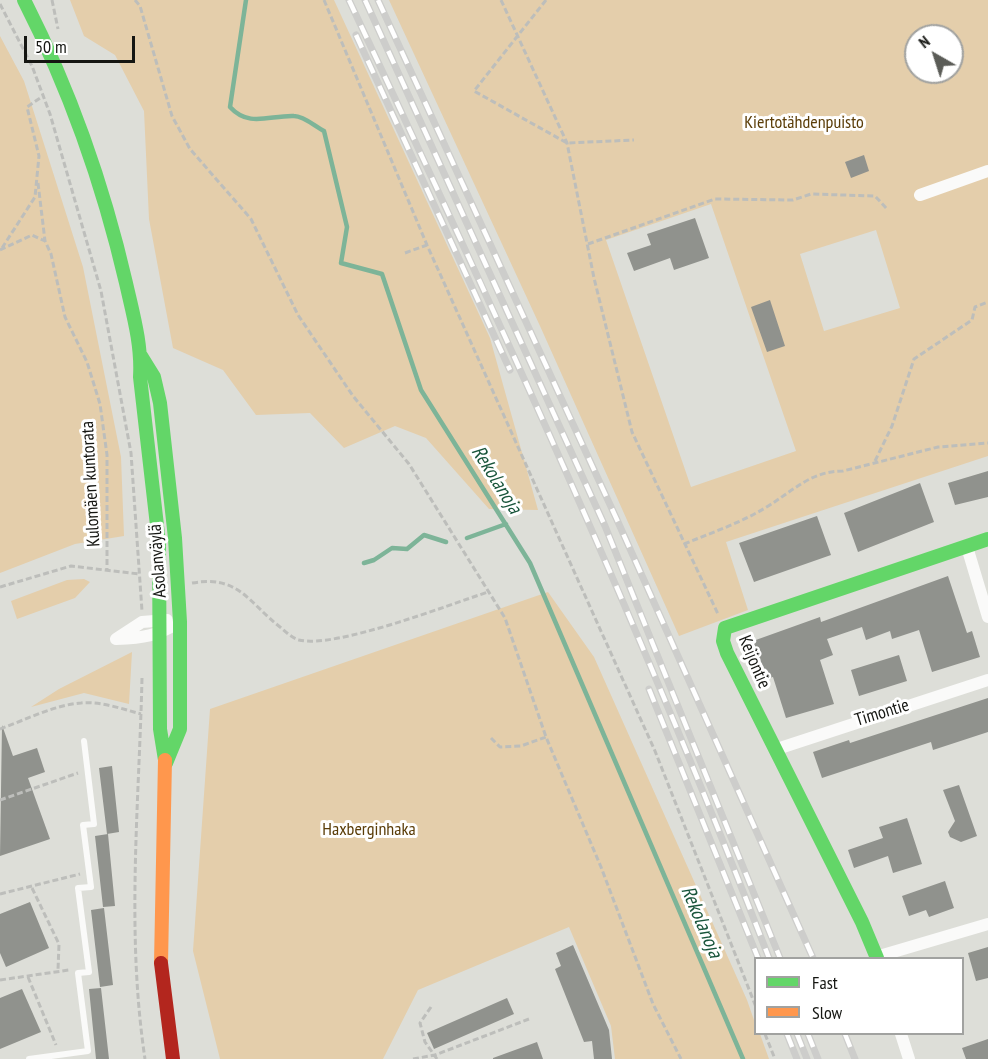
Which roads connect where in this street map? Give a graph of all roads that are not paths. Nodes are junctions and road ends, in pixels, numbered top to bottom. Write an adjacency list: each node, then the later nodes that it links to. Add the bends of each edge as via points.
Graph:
1 (24, 0): 4 (main road, Asolanväylä, via 72,105 110,214)
2 (988, 171): 3 (street)
3 (920, 195)
4 (141, 356): 8 (main road, Asolanväylä, via 140,377 159,543); 9 (main road, Asolanväylä, via 154,376 160,404)
5 (988, 539): 6 (main road, Keijontie)
6 (967, 547): 7 (street); 13 (main road, Keijontie, via 725,628 723,641 727,653)
7 (988, 617)
8 (160, 619): 9 (street); 10 (main road, Asolanväylä); 10 (street, via 142,622 116,639)
9 (180, 622): 10 (street); 14 (main road, Asolanväylä, via 180,729)
10 (160, 634): 14 (main road, Asolanväylä, via 160,729)
11 (988, 680): 13 (street, Timontie)
12 (84, 741): 20 (lane, via 94,824 82,825 91,887 78,888 89,972 78,973 88,1051)
13 (777, 749): 16 (main road, Keijontie)
14 (166, 765): 19 (main road, Asolanväylä, via 161,966)
15 (988, 924): 17 (street)
16 (876, 957)
17 (879, 957)
18 (901, 1035): 21 (street)
19 (173, 1057)
20 (29, 1059)
21 (909, 1059)

